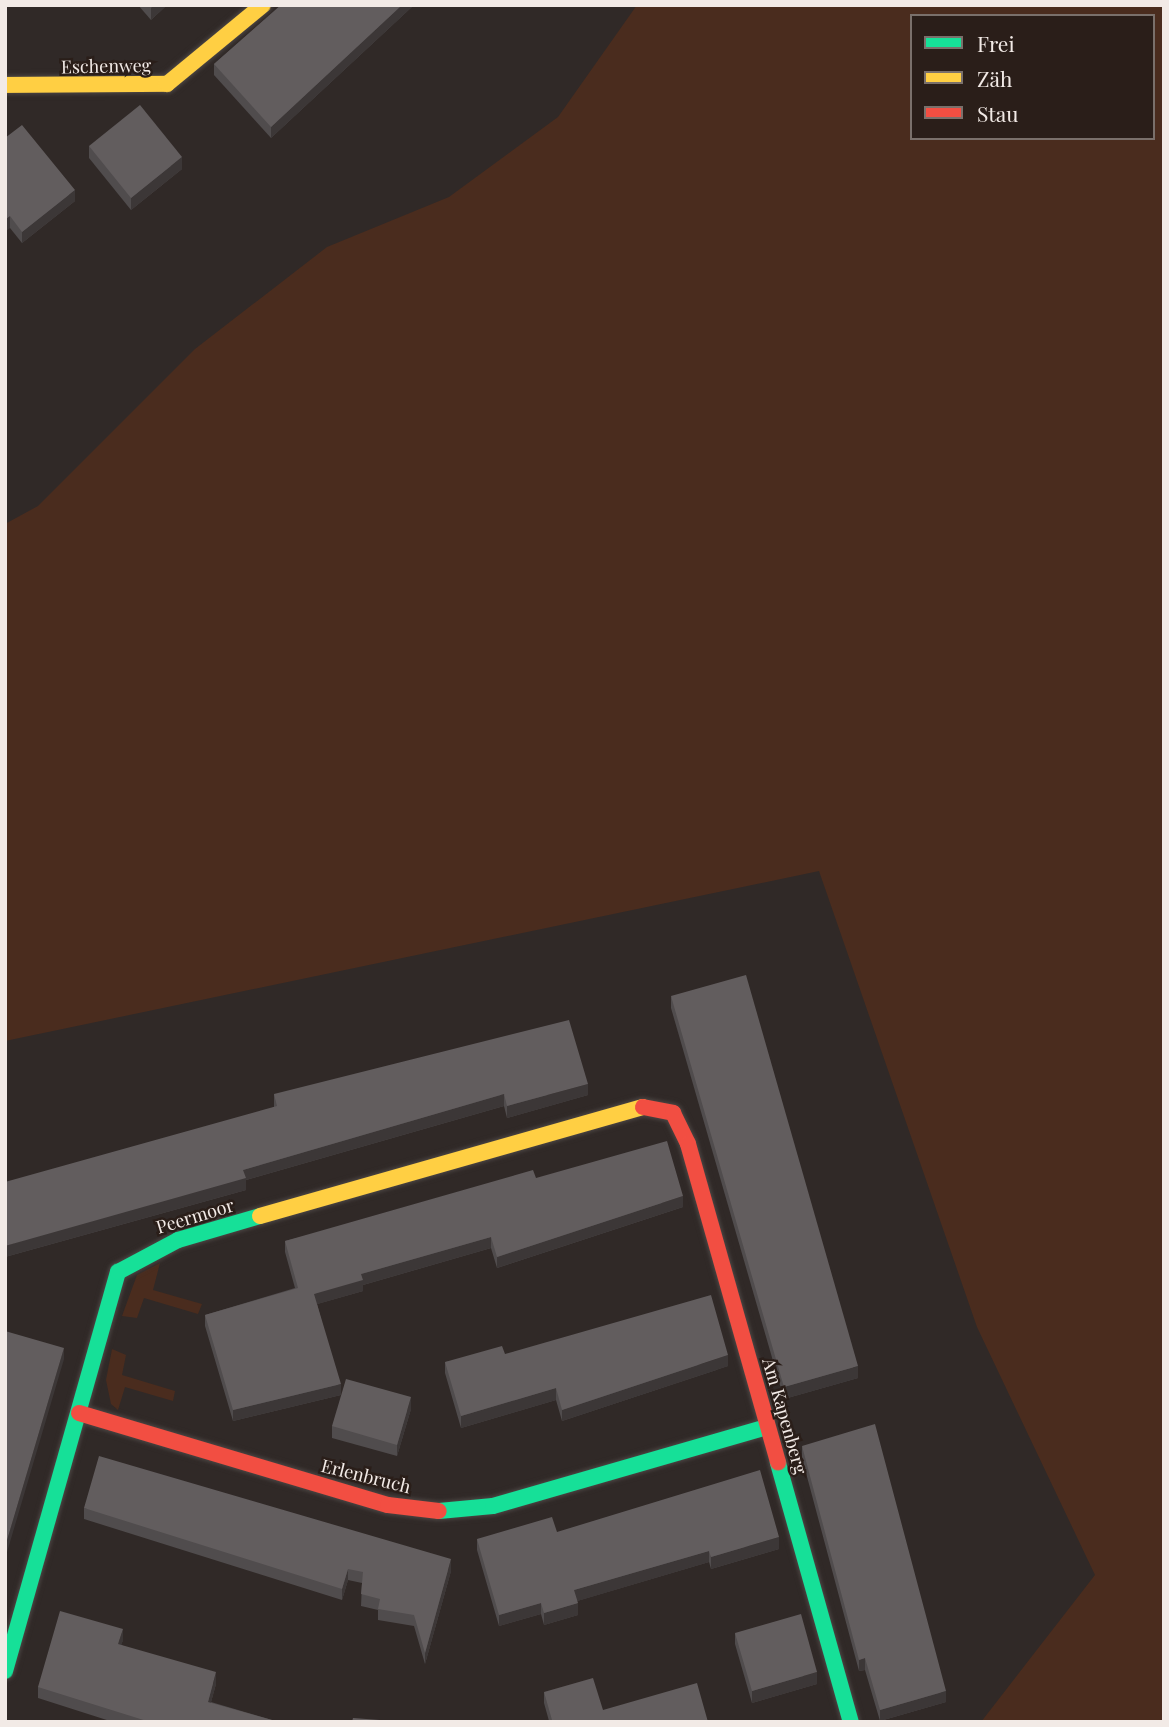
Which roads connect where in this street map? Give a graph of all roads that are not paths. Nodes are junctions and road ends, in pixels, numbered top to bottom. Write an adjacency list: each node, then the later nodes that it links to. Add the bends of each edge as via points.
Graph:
1 (263, 5): 2 (street, Eschenweg, via 167,84)
2 (5, 85)
3 (680, 1122): 4 (street, Peermoor, via 664,1106 625,1110 145,1252 118,1272); 5 (street, Am Kapenberg)
4 (79, 1413): 5 (street, Erlenbruch, via 388,1506 446,1512 493,1506); 6 (street, Peermoor)
5 (767, 1427): 7 (street, Am Kapenberg)
6 (5, 1671)
7 (851, 1722)

